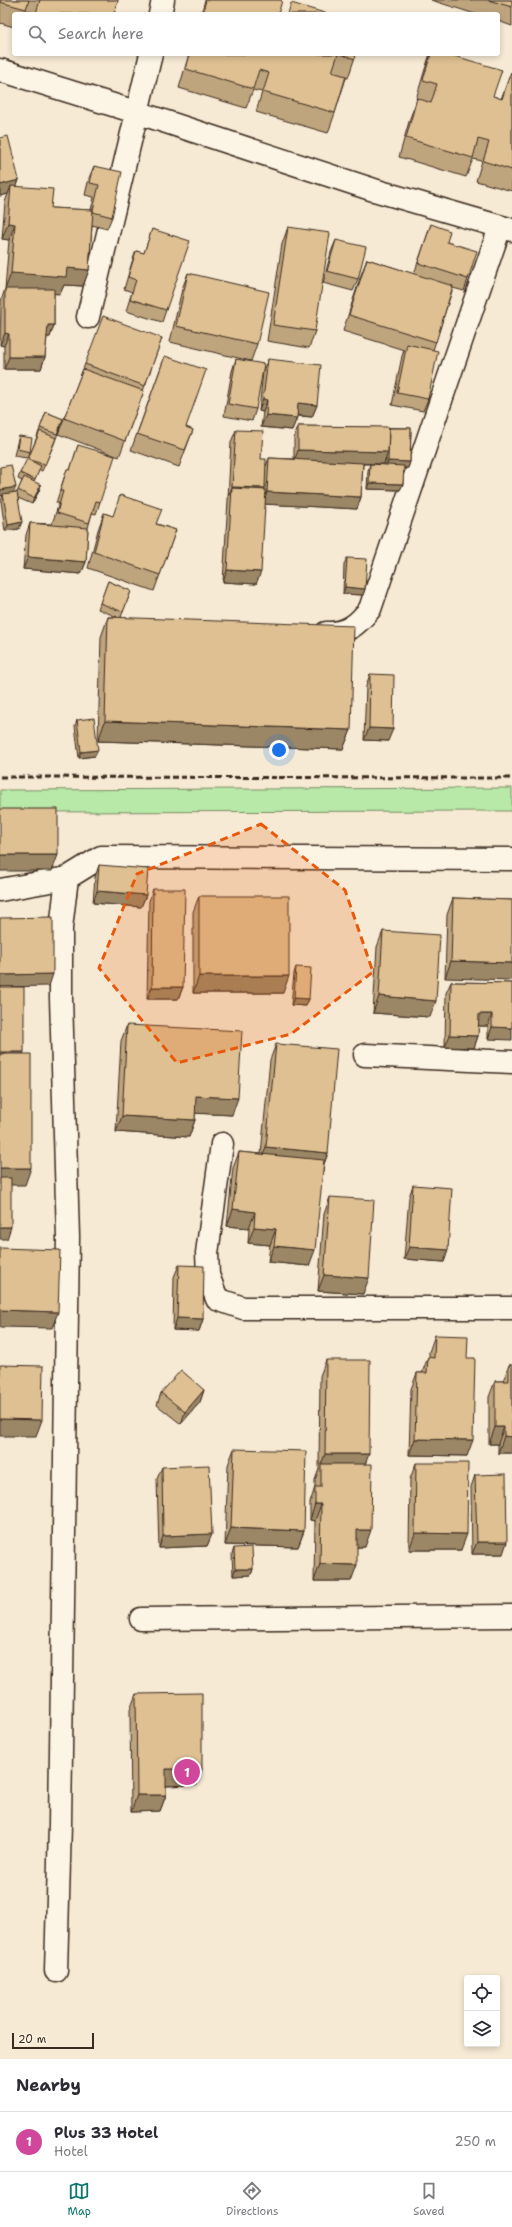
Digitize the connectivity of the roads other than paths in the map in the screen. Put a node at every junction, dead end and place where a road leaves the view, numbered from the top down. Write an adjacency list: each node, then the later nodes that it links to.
1 (163, 0): 2 (street)
2 (160, 12)
3 (152, 56): 5 (street)
4 (0, 70): 5 (street)
5 (139, 113): 6 (street); 7 (street)
6 (506, 229): 8 (street)
7 (88, 317)
8 (303, 632)
9 (512, 859): 10 (street)
10 (67, 878): 11 (street); 18 (street)
11 (0, 890)
12 (365, 1055): 13 (street)
13 (512, 1062)
14 (222, 1144): 15 (street)
15 (512, 1308)
16 (512, 1616): 17 (street)
17 (141, 1619)
18 (56, 1971)

